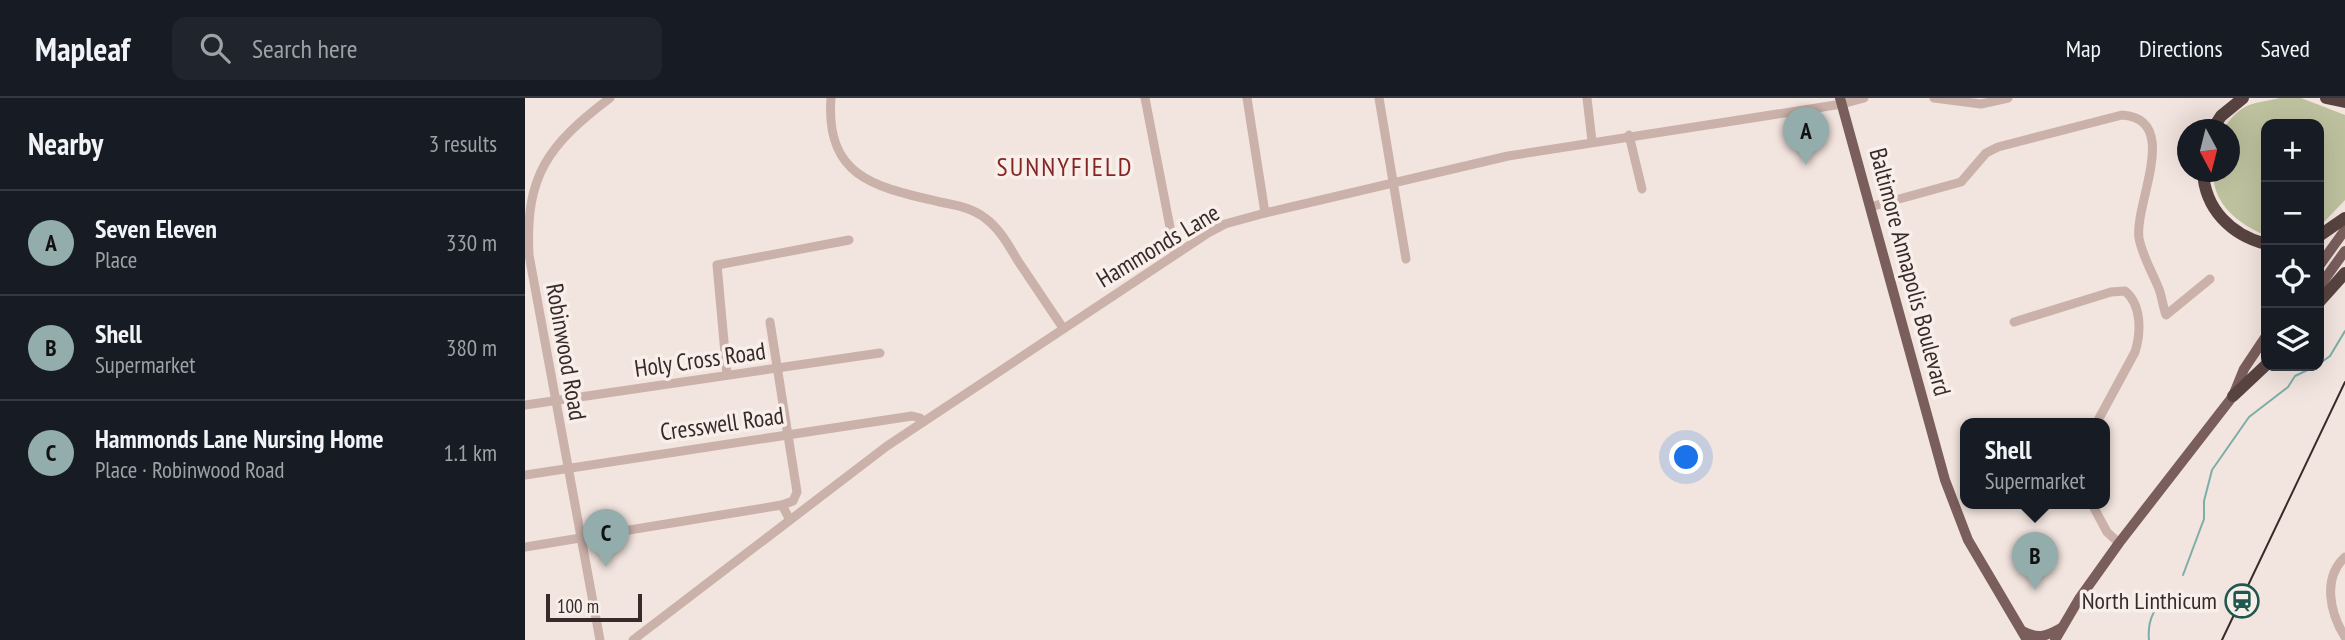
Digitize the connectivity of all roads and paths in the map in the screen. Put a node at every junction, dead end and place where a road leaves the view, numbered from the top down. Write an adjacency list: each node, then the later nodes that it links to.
1 (610, 98): 45 (street, Robinwood Road)
2 (831, 98): 37 (street)
3 (1145, 98): 28 (street)
4 (1247, 98): 21 (street)
5 (1379, 98): 17 (street)
6 (1587, 98): 16 (street)
7 (1864, 98): 12 (street, Hammonds Lane)
8 (1934, 98): 9 (street)
9 (2008, 98)
10 (2243, 98): 14 (highway)
11 (2326, 98): 13 (highway)
12 (1841, 100): 15 (street, Hammonds Lane); 20 (main road, Baltimore Annapolis Boulevard)
13 (2345, 102)
14 (2219, 119)
15 (1629, 135): 16 (street, Hammonds Lane); 19 (street)
16 (1592, 141): 17 (street, Hammonds Lane)
17 (1393, 182): 21 (street, Hammonds Lane); 29 (street)
18 (2204, 182): 26 (highway)
19 (1642, 189)
20 (1870, 207): 32 (street); 60 (main road, Baltimore Annapolis Boulevard)
21 (1265, 212): 28 (street, Hammonds Lane)
22 (2345, 218): 24 (highway)
23 (2345, 230): 30 (main road)
24 (2324, 233)
25 (849, 240): 43 (street)
26 (2261, 242)
27 (2345, 251): 33 (main road)
28 (1175, 253): 37 (street, Hammonds Lane)
29 (1406, 259)
30 (2324, 259)
31 (2345, 273): 34 (highway)
32 (2210, 279)
33 (2324, 280)
34 (2324, 296)
35 (770, 322): 41 (street)
36 (2014, 323): 47 (street)
37 (1063, 328): 48 (street, Hammonds Lane)
38 (2261, 344): 44 (main road)
39 (880, 353): 41 (street, Holy Cross Road)
40 (2261, 364): 44 (main road)
41 (778, 368): 43 (street, Holy Cross Road); 49 (street)
42 (2261, 370): 44 (highway)
43 (727, 375): 45 (street, Holy Cross Road)
44 (2233, 396): 56 (main road)
45 (555, 400): 46 (street, Holy Cross Road); 50 (street, Robinwood Road)
46 (525, 405)
47 (2100, 418)
48 (923, 422): 49 (street, Cresswell Road); 54 (street, Hammonds Lane)
49 (789, 433): 50 (street, Cresswell Road); 52 (street)
50 (566, 467): 51 (street, Cresswell Road); 55 (street, Robinwood Road)
51 (525, 475)
52 (782, 505): 54 (street); 55 (street)
53 (2094, 509): 56 (street)
54 (790, 520): 63 (street, Hammonds Lane)
55 (580, 537): 57 (street); 62 (street, Robinwood Road)
56 (2119, 543): 59 (main road)
57 (525, 547)
58 (2345, 557): 61 (street)
59 (2061, 628): 60 (main road); 64 (main road)
60 (2024, 635)
61 (2345, 637)
62 (600, 640)
63 (633, 640)
64 (2055, 640)

